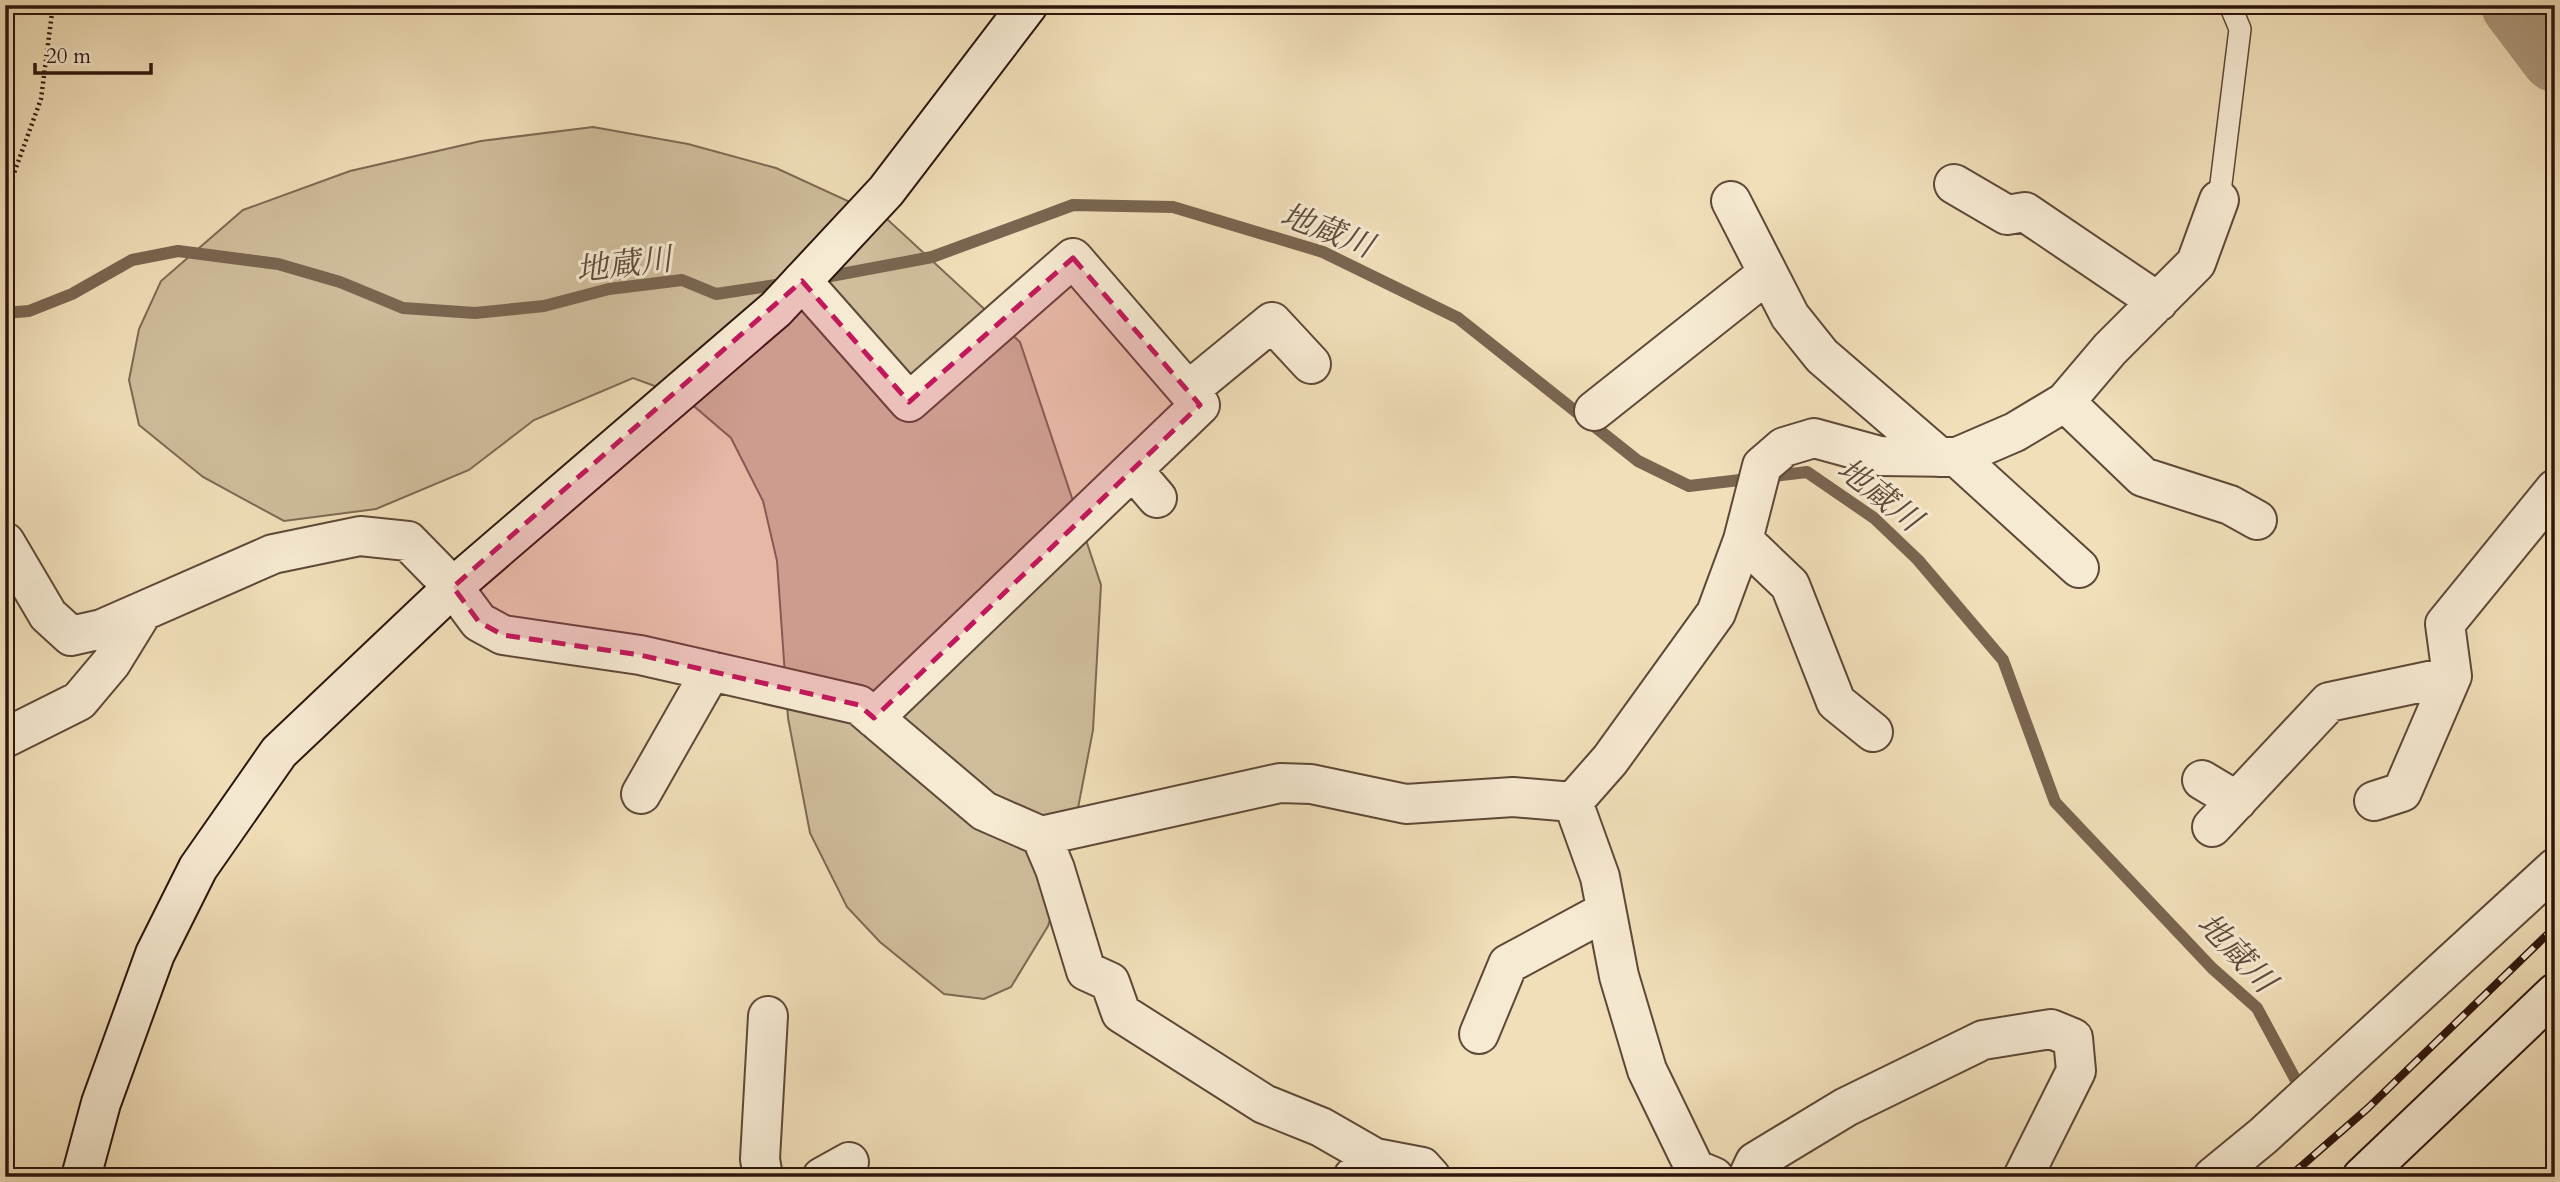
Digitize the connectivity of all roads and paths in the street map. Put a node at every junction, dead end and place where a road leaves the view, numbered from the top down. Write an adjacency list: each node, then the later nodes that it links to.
1 (53, 5): 5 (path)
2 (1028, 5): 9 (street)
3 (2230, 5): 6 (lane)
4 (1954, 184): 10 (street)
5 (5, 198)
6 (2219, 200): 10 (street)
7 (1731, 201): 8 (street)
8 (1768, 273): 14 (street); 15 (street)
9 (802, 281): 12 (street); 21 (street)
10 (2158, 302): 13 (street)
11 (1311, 364): 12 (street)
12 (1188, 391): 25 (street)
13 (2066, 402): 15 (street); 17 (street)
14 (1594, 411)
15 (1948, 457): 18 (street); 20 (street)
16 (2555, 489): 24 (street)
17 (2256, 520)
18 (1743, 540): 26 (street); 31 (street)
19 (5, 542): 22 (street)
20 (2079, 568)
21 (453, 587): 22 (street); 23 (street); 39 (street)
22 (143, 611): 27 (street)
23 (711, 671): 25 (street); 29 (street)
24 (2452, 676): 28 (street); 30 (street)
25 (874, 718): 32 (street)
26 (1873, 732)
27 (5, 738)
28 (2202, 780)
29 (641, 794)
30 (2374, 801)
31 (1573, 802): 32 (street); 34 (street)
32 (1041, 836): 38 (street)
33 (2555, 867): 45 (street)
34 (1606, 911): 37 (street); 42 (street)
35 (2555, 993): 46 (street)
36 (768, 1016): 40 (street)
37 (1479, 1034)
38 (1364, 1167): 41 (street)
39 (81, 1177)
40 (763, 1177)
41 (1431, 1177)
42 (1714, 1177)
43 (1748, 1177): 44 (street)
44 (2023, 1177)
45 (2213, 1177)
46 (2362, 1177)

